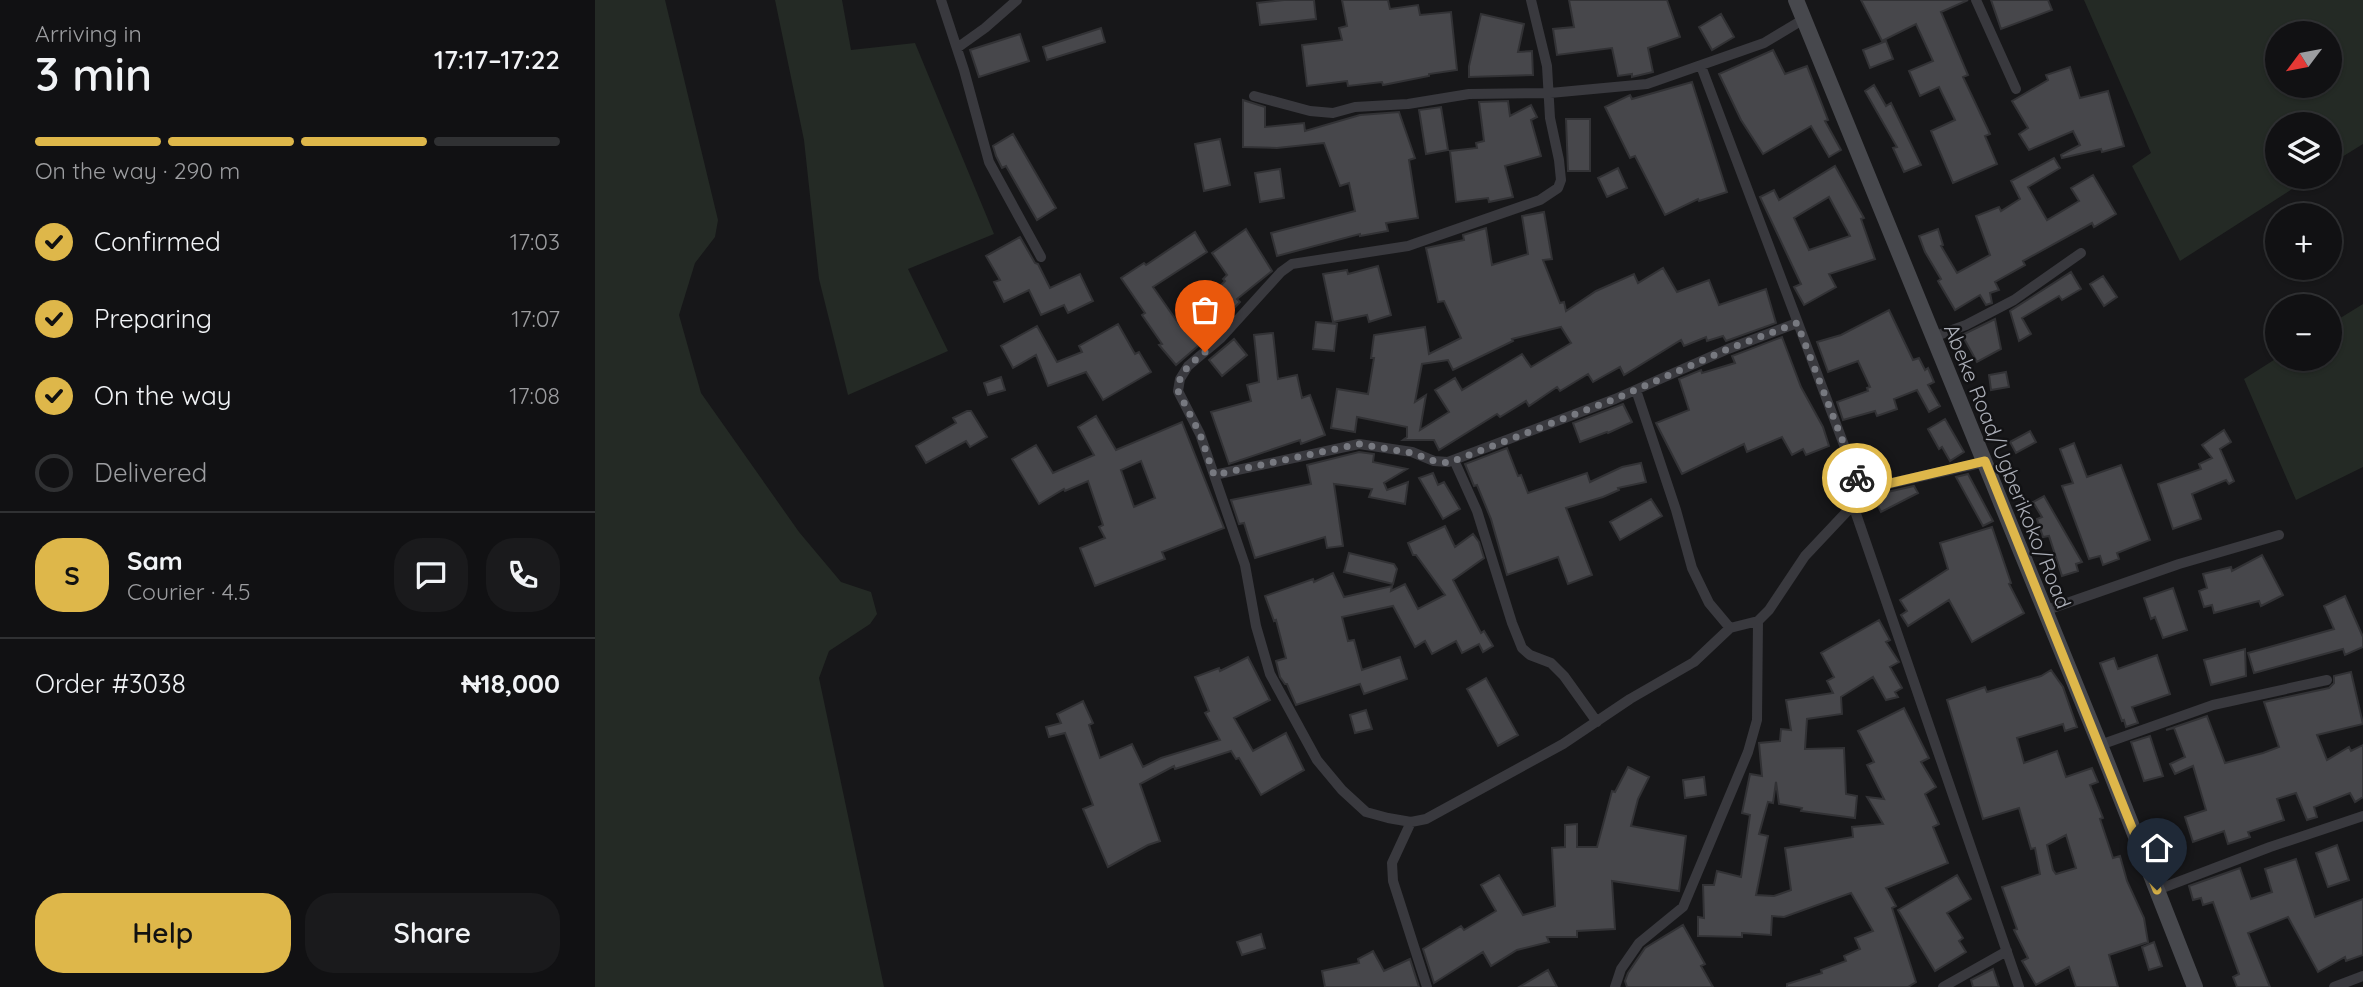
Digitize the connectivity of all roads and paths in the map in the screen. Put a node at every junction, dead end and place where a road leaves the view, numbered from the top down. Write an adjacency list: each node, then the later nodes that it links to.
1 (941, 0): 7 (street)
2 (1017, 0): 7 (street)
3 (1531, 0): 10 (street)
4 (1796, 0): 6 (street, Abeke Road/Ugberikoko/Road)
5 (1976, 0): 9 (street)
6 (1804, 19): 8 (street); 15 (street, Abeke Road/Ugberikoko/Road)
7 (957, 48): 13 (street)
8 (1701, 66): 10 (street); 14 (street)
9 (2017, 89)
10 (1550, 93): 11 (street); 19 (street)
11 (1254, 96)
12 (2081, 253): 15 (street)
13 (1041, 257)
14 (1797, 323): 16 (street); 20 (street)
15 (1933, 337): 18 (street, Abeke Road/Ugberikoko/Road)
16 (1636, 390): 17 (street); 25 (street)
17 (1454, 460): 19 (street); 27 (street)
18 (1985, 461): 20 (street); 23 (street, Abeke Road/Ugberikoko/Road)
19 (1214, 475): 30 (street)
20 (1861, 490): 21 (street)
21 (1853, 505): 24 (street); 32 (street)
22 (2279, 535): 23 (street)
23 (2044, 611): 28 (street, Abeke Road/Ugberikoko/Road)
24 (1758, 621): 25 (street); 35 (street)
25 (1730, 628): 27 (street)
26 (2327, 680): 28 (street)
27 (1597, 722): 30 (street)
28 (2100, 745): 31 (street, Abeke Road/Ugberikoko/Road)
29 (2363, 816): 31 (street)
30 (1411, 822): 34 (street)
31 (2157, 890): 38 (street, Abeke Road/Ugberikoko/Road)
32 (2007, 951): 36 (street); 37 (street)
33 (2363, 976): 39 (street)
34 (1427, 987)
35 (1615, 987)
36 (1943, 987)
37 (2019, 987)
38 (2195, 987)
39 (2333, 987)

